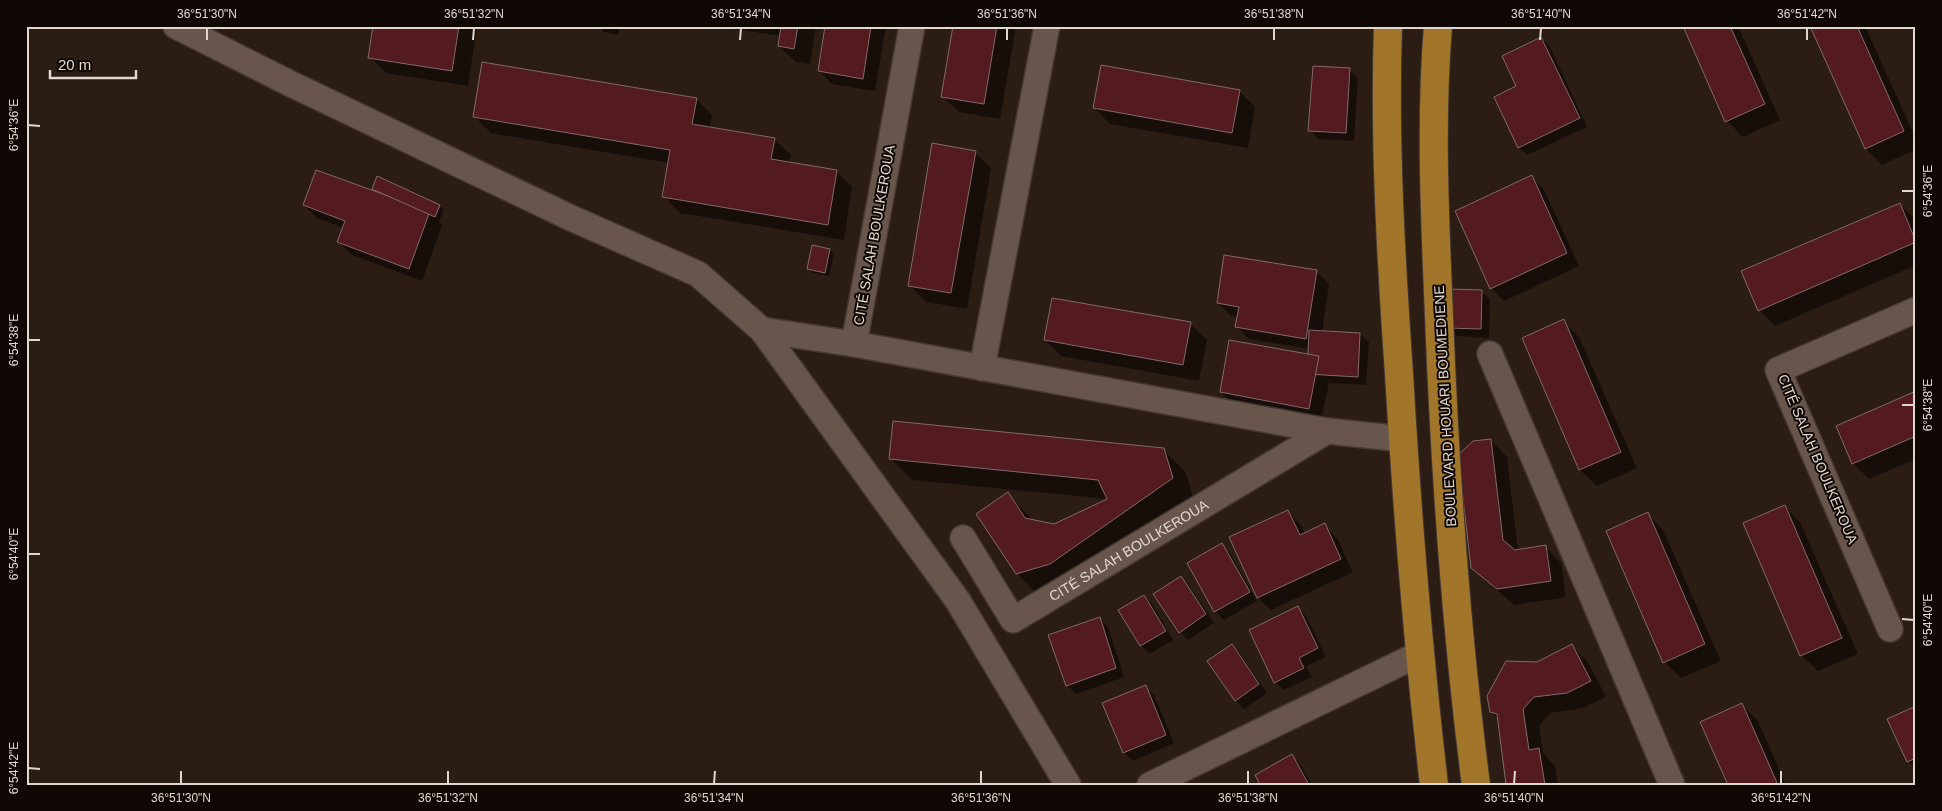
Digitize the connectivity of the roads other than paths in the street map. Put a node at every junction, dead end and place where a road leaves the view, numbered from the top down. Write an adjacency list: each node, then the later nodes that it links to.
1 (176, 26): 7 (street)
2 (912, 26): 8 (street, CITÉ SALAH BOULKEROUA)
3 (1047, 26): 10 (street)
4 (1388, 26): 12 (highway)
5 (1438, 26): 19 (highway, BOULEVARD HOUARI BOUMEDIENE)
6 (1916, 310): 14 (street, CITÉ SALAH BOULKEROUA)
7 (762, 330): 8 (street); 16 (street)
8 (854, 344): 10 (street, CITÉ SALAH BOULKEROUA)
9 (1490, 354): 20 (street)
10 (982, 368): 11 (street, CITÉ SALAH BOULKEROUA)
11 (1327, 430): 12 (street, CITÉ SALAH BOULKEROUA); 13 (street, CITÉ SALAH BOULKEROUA)
12 (1403, 439): 15 (highway)
13 (963, 538)
14 (1890, 629)
15 (1421, 653): 17 (street); 18 (highway)
16 (1068, 785)
17 (1150, 785)
18 (1434, 785)
19 (1476, 785)
20 (1672, 785)

